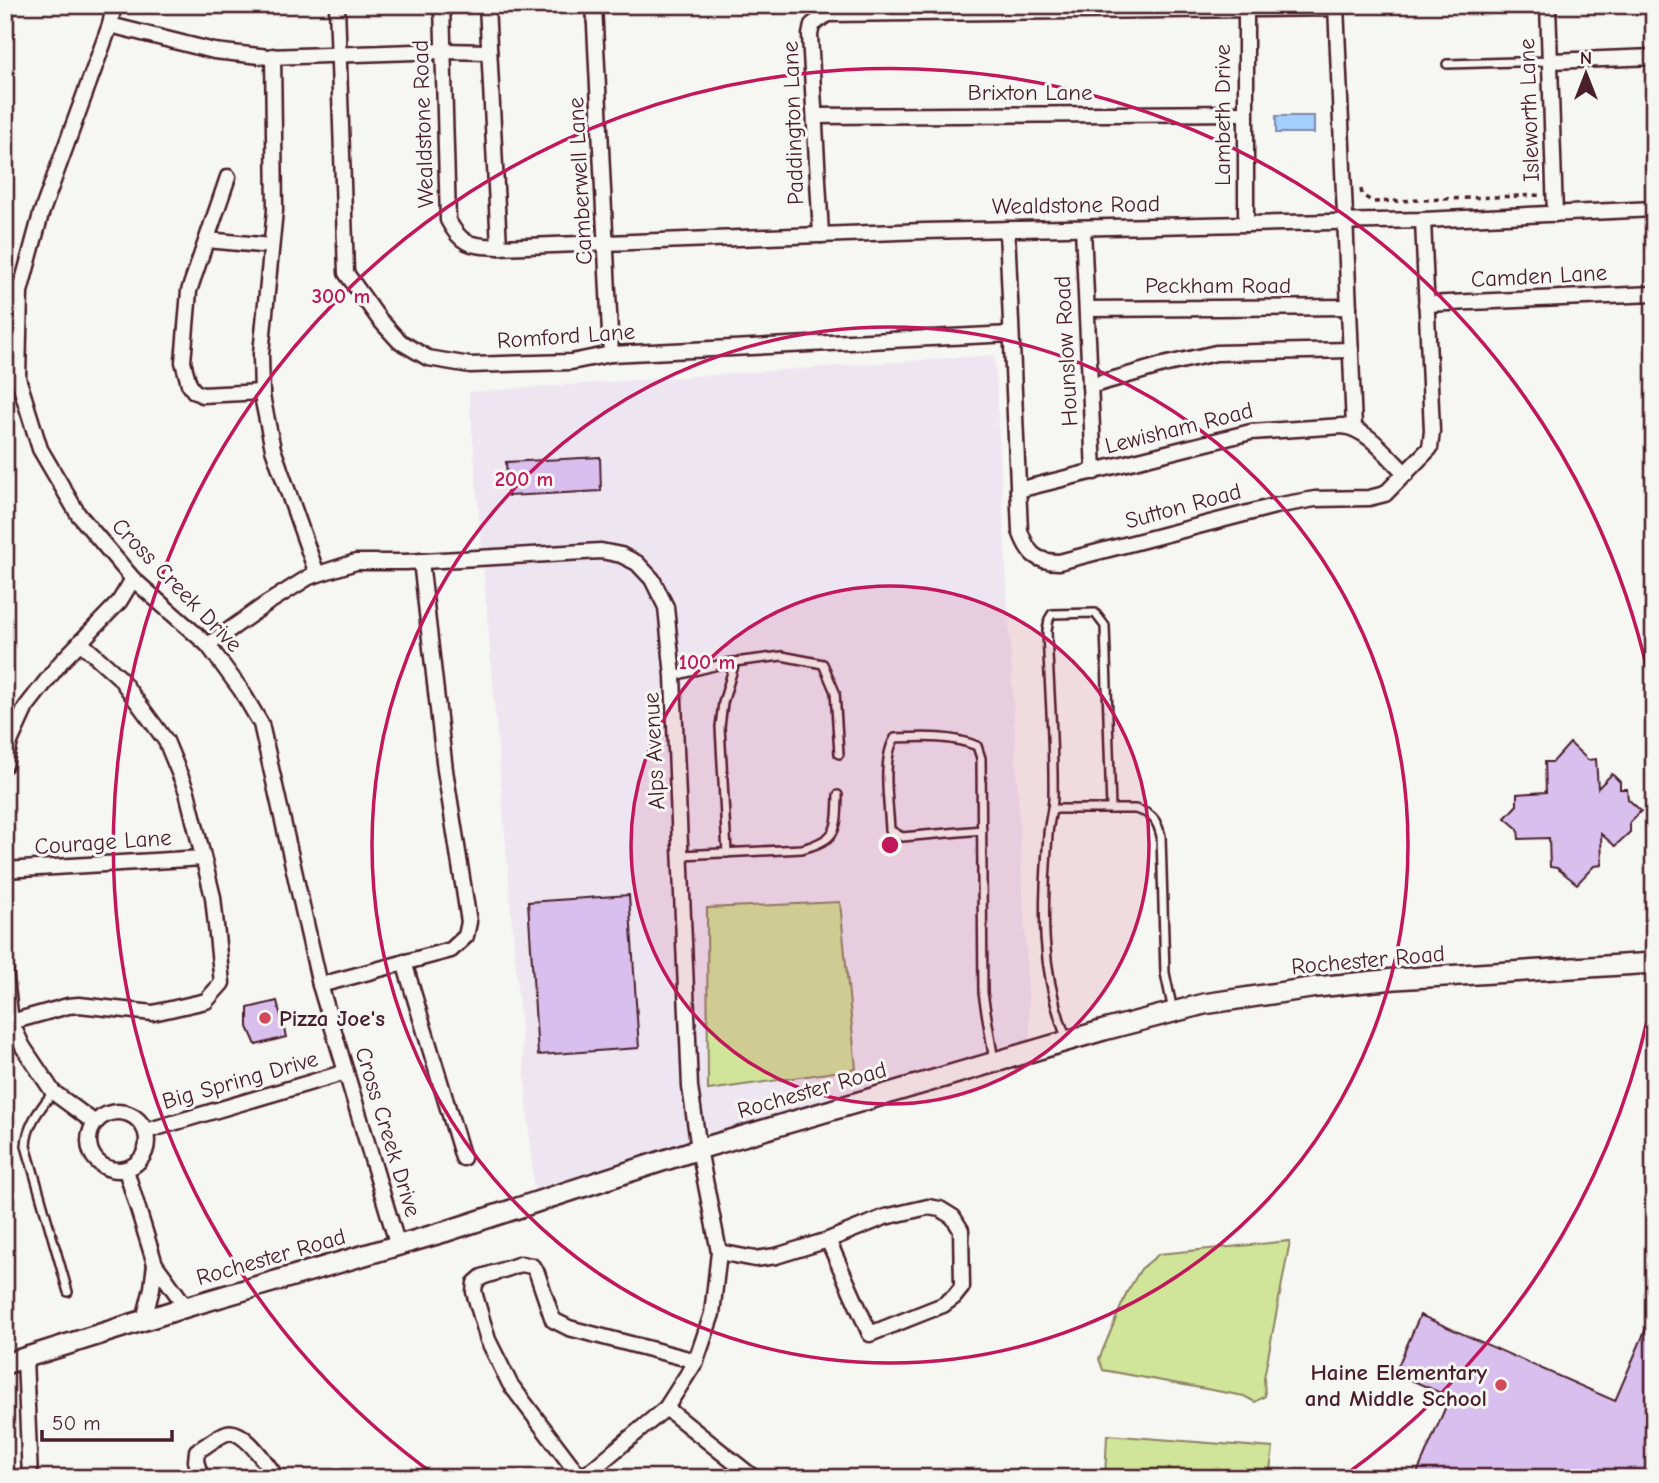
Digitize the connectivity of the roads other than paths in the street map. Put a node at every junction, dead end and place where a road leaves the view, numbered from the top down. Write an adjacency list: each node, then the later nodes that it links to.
1 (114, 5): 9 (street, Cross Creek Drive)
2 (337, 5): 12 (street, Romford Lane)
3 (442, 5): 10 (street, Wealdstone Road)
4 (487, 5): 11 (street)
5 (594, 5): 29 (street, Camberwell Lane)
6 (1548, 5): 15 (street, Isleworth Lane)
7 (1336, 6): 8 (street, Paddington Lane); 23 (street)
8 (1245, 7): 17 (street, Lambeth Drive); 18 (street, Paddington Lane)
9 (110, 25): 13 (street); 47 (street, Cross Creek Drive)
10 (444, 51): 11 (street); 12 (street); 31 (street, Wealdstone Road)
11 (489, 52): 31 (street)
12 (338, 54): 13 (street); 38 (street, Romford Lane)
13 (274, 57): 30 (street)
14 (1654, 57): 15 (street)
15 (1551, 61): 16 (lane); 21 (street, Isleworth Lane)
16 (1447, 64)
17 (1245, 113): 18 (street, Brixton Lane); 24 (street, Lambeth Drive)
18 (815, 116): 27 (street, Paddington Lane)
19 (228, 177): 28 (street)
20 (1654, 209): 21 (street, Wealdstone Road)
21 (1555, 214): 22 (street, Wealdstone Road)
22 (1423, 220): 23 (street, Wealdstone Road); 33 (street, Sutton Road)
23 (1346, 222): 24 (street, Wealdstone Road); 34 (street)
24 (1246, 224): 25 (street, Wealdstone Road)
25 (1083, 228): 26 (street, Wealdstone Road); 35 (street, Hounslow Road)
26 (1007, 229): 27 (street, Wealdstone Road); 36 (street, Sutton Road)
27 (821, 235): 29 (street, Wealdstone Road)
28 (207, 240): 30 (street); 40 (street)
29 (606, 243): 31 (street, Wealdstone Road); 38 (street, Camberwell Lane)
30 (271, 246): 40 (street)
31 (499, 247)
32 (1654, 294): 33 (street, Camden Lane)
33 (1426, 304): 43 (street, Sutton Road)
34 (1349, 307): 35 (street, Peckham Road); 37 (street)
35 (1087, 309): 39 (street, Hounslow Road)
36 (1012, 334): 38 (street, Romford Lane); 44 (street, Sutton Road)
37 (1351, 350): 39 (street); 41 (street)
38 (611, 354)
39 (1090, 386): 42 (street, Hounslow Road)
40 (262, 392): 46 (street)
41 (1354, 428): 42 (street, Lewisham Road); 43 (street)
42 (1094, 472): 44 (street, Lewisham Road)
43 (1406, 474): 44 (street, Sutton Road)
44 (1018, 490)
45 (421, 561): 46 (street, Alps Avenue); 51 (street, Alps Avenue); 62 (street)
46 (317, 575): 49 (street, Alps Avenue)
47 (133, 579): 48 (street); 49 (street, Cross Creek Drive)
48 (80, 642): 53 (street); 60 (street)
49 (208, 645): 65 (street, Cross Creek Drive)
50 (735, 662): 51 (lane); 52 (lane); 58 (lane)
51 (673, 676): 59 (street, Alps Avenue)
52 (839, 754)
53 (5, 765)
54 (838, 795): 58 (lane)
55 (1052, 809): 56 (lane); 56 (lane); 68 (lane)
56 (1111, 809): 66 (lane)
57 (982, 830): 57 (lane); 69 (lane)
58 (727, 853): 59 (lane)
59 (681, 855): 74 (street, Alps Avenue)
60 (203, 858): 61 (street, Courage Lane); 67 (street)
61 (5, 870)
62 (404, 962): 65 (street); 75 (street)
63 (1654, 963): 66 (street, Rochester Road)
64 (5, 969): 67 (street)
65 (320, 985): 70 (street, Cross Creek Drive)
66 (1174, 1012): 68 (street, Rochester Road)
67 (11, 1022): 71 (street)
68 (1068, 1040): 69 (street, Rochester Road)
69 (994, 1062): 74 (street, Rochester Road)
70 (346, 1072): 73 (street, Big Spring Drive); 78 (street, Cross Creek Drive)
71 (53, 1092): 72 (street); 81 (lane)
72 (95, 1123): 73 (street); 76 (street)
73 (146, 1131): 76 (street)
74 (699, 1149): 78 (street, Rochester Road); 79 (street, Alps Avenue)
75 (463, 1158)
76 (126, 1170): 80 (street)
77 (828, 1240): 77 (street); 79 (street)
78 (398, 1245): 82 (street, Rochester Road)
79 (719, 1252): 85 (street, Alps Avenue)
80 (155, 1264): 82 (street); 83 (street)
81 (68, 1292)
82 (186, 1307): 83 (street, Rochester Road)
83 (144, 1320): 84 (street, Rochester Road)
84 (25, 1358): 86 (street, Rochester Road); 88 (street)
85 (696, 1361): 87 (street, Alps Avenue); 91 (street)
86 (5, 1364)
87 (666, 1408): 91 (street, Alps Avenue); 92 (street)
88 (30, 1478)
89 (201, 1478): 90 (street)
90 (276, 1478)
91 (582, 1478)
92 (754, 1478)

